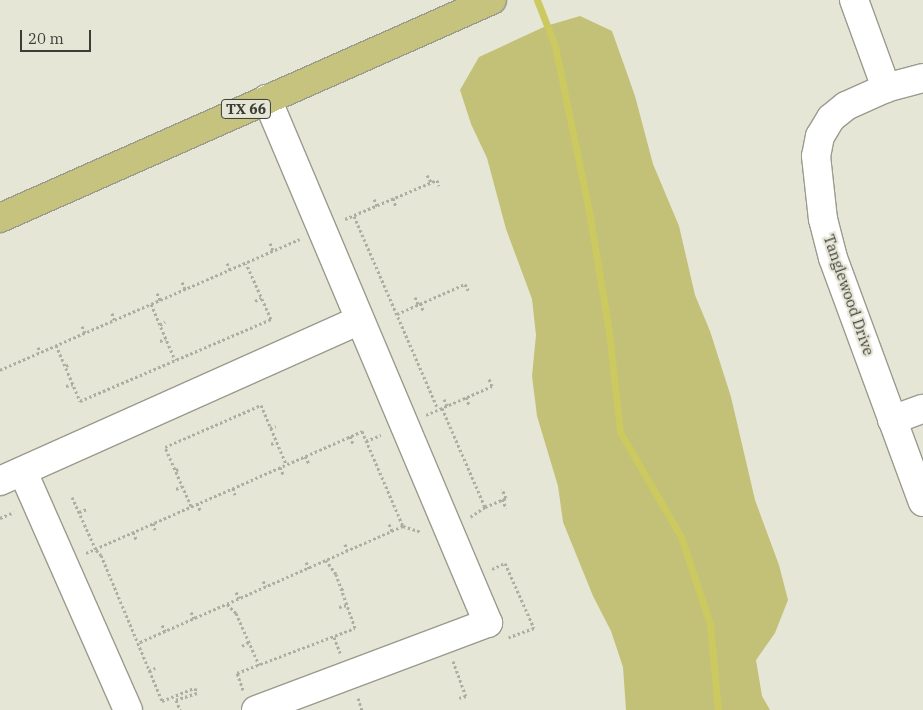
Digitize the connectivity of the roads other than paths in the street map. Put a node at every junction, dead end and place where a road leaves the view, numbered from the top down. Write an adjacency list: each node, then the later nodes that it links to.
1 (492, 0): 5 (main road, TX 66)
2 (854, 0): 4 (street)
3 (923, 78): 4 (street, Tanglewood Drive)
4 (886, 88): 9 (street, Tanglewood Drive)
5 (268, 99): 6 (main road, TX 66); 7 (street)
6 (0, 218)
7 (360, 320): 10 (street); 12 (street)
8 (923, 409): 9 (street)
9 (892, 420): 11 (street, Tanglewood Drive)
10 (11, 477): 13 (street)
11 (923, 502)
12 (250, 701)
13 (128, 710)

